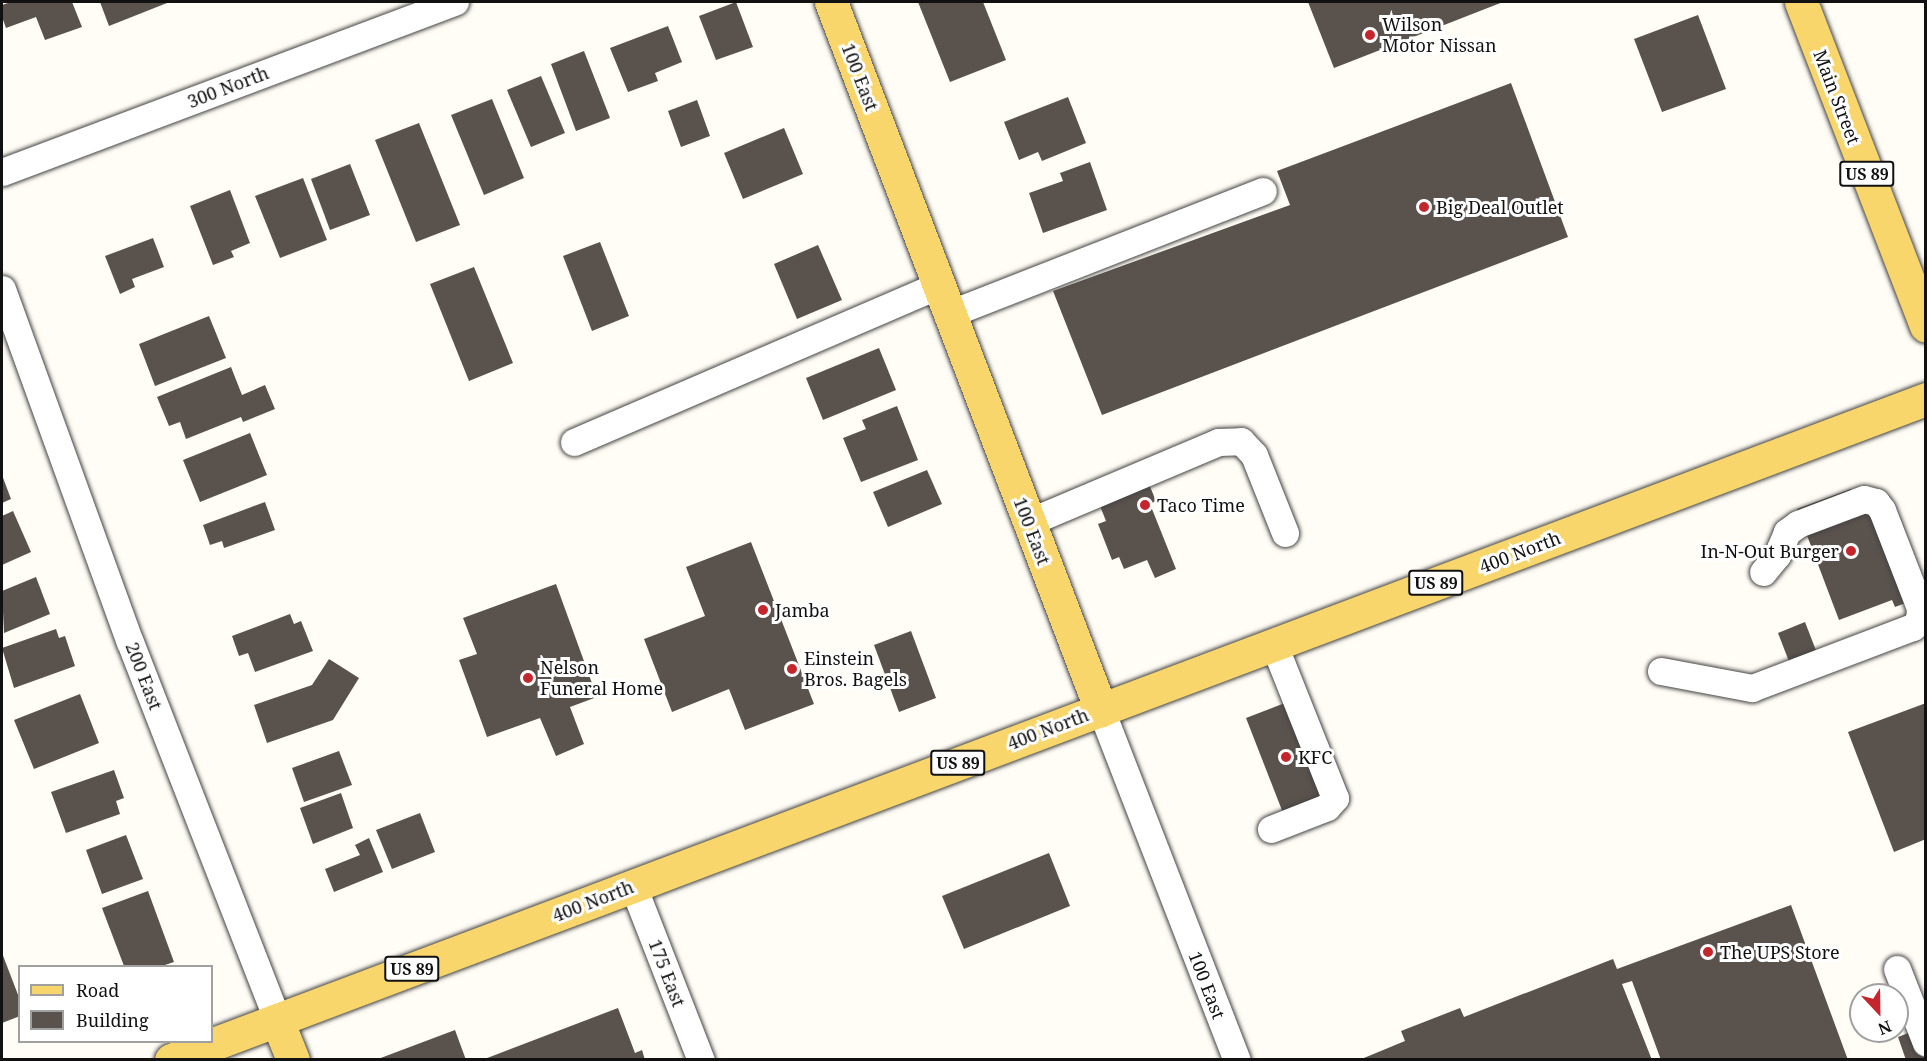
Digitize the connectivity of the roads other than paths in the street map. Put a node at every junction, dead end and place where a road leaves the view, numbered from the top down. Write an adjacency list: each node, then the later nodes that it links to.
1 (455, 2): 4 (street, 300 North)
2 (831, 2): 7 (main road, 100 East)
3 (1801, 2): 8 (main road, Main Street / US 89)
4 (2, 172)
5 (1263, 190): 7 (street)
6 (2, 289): 20 (street, 200 East)
7 (944, 299): 10 (street); 11 (main road, 100 East)
8 (1926, 326)
9 (1926, 399): 14 (main road, 400 North / US 89)
10 (574, 441)
11 (1029, 522): 12 (street); 16 (main road, 100 East)
12 (1285, 533)
13 (1763, 572): 15 (street)
14 (1274, 645): 16 (main road, 400 North / US 89); 17 (street)
15 (1660, 671)
16 (1101, 710): 18 (main road, 400 North / US 89); 25 (street, 100 East)
17 (1271, 829)
18 (633, 886): 20 (main road, 400 North / US 89); 24 (street, 175 East)
19 (1897, 969): 21 (street)
20 (277, 1020): 22 (main road, 400 North / US 89); 23 (main road, 200 East)
21 (1926, 1043)
22 (171, 1059)
23 (293, 1059)
24 (701, 1059)
25 (1237, 1059)

